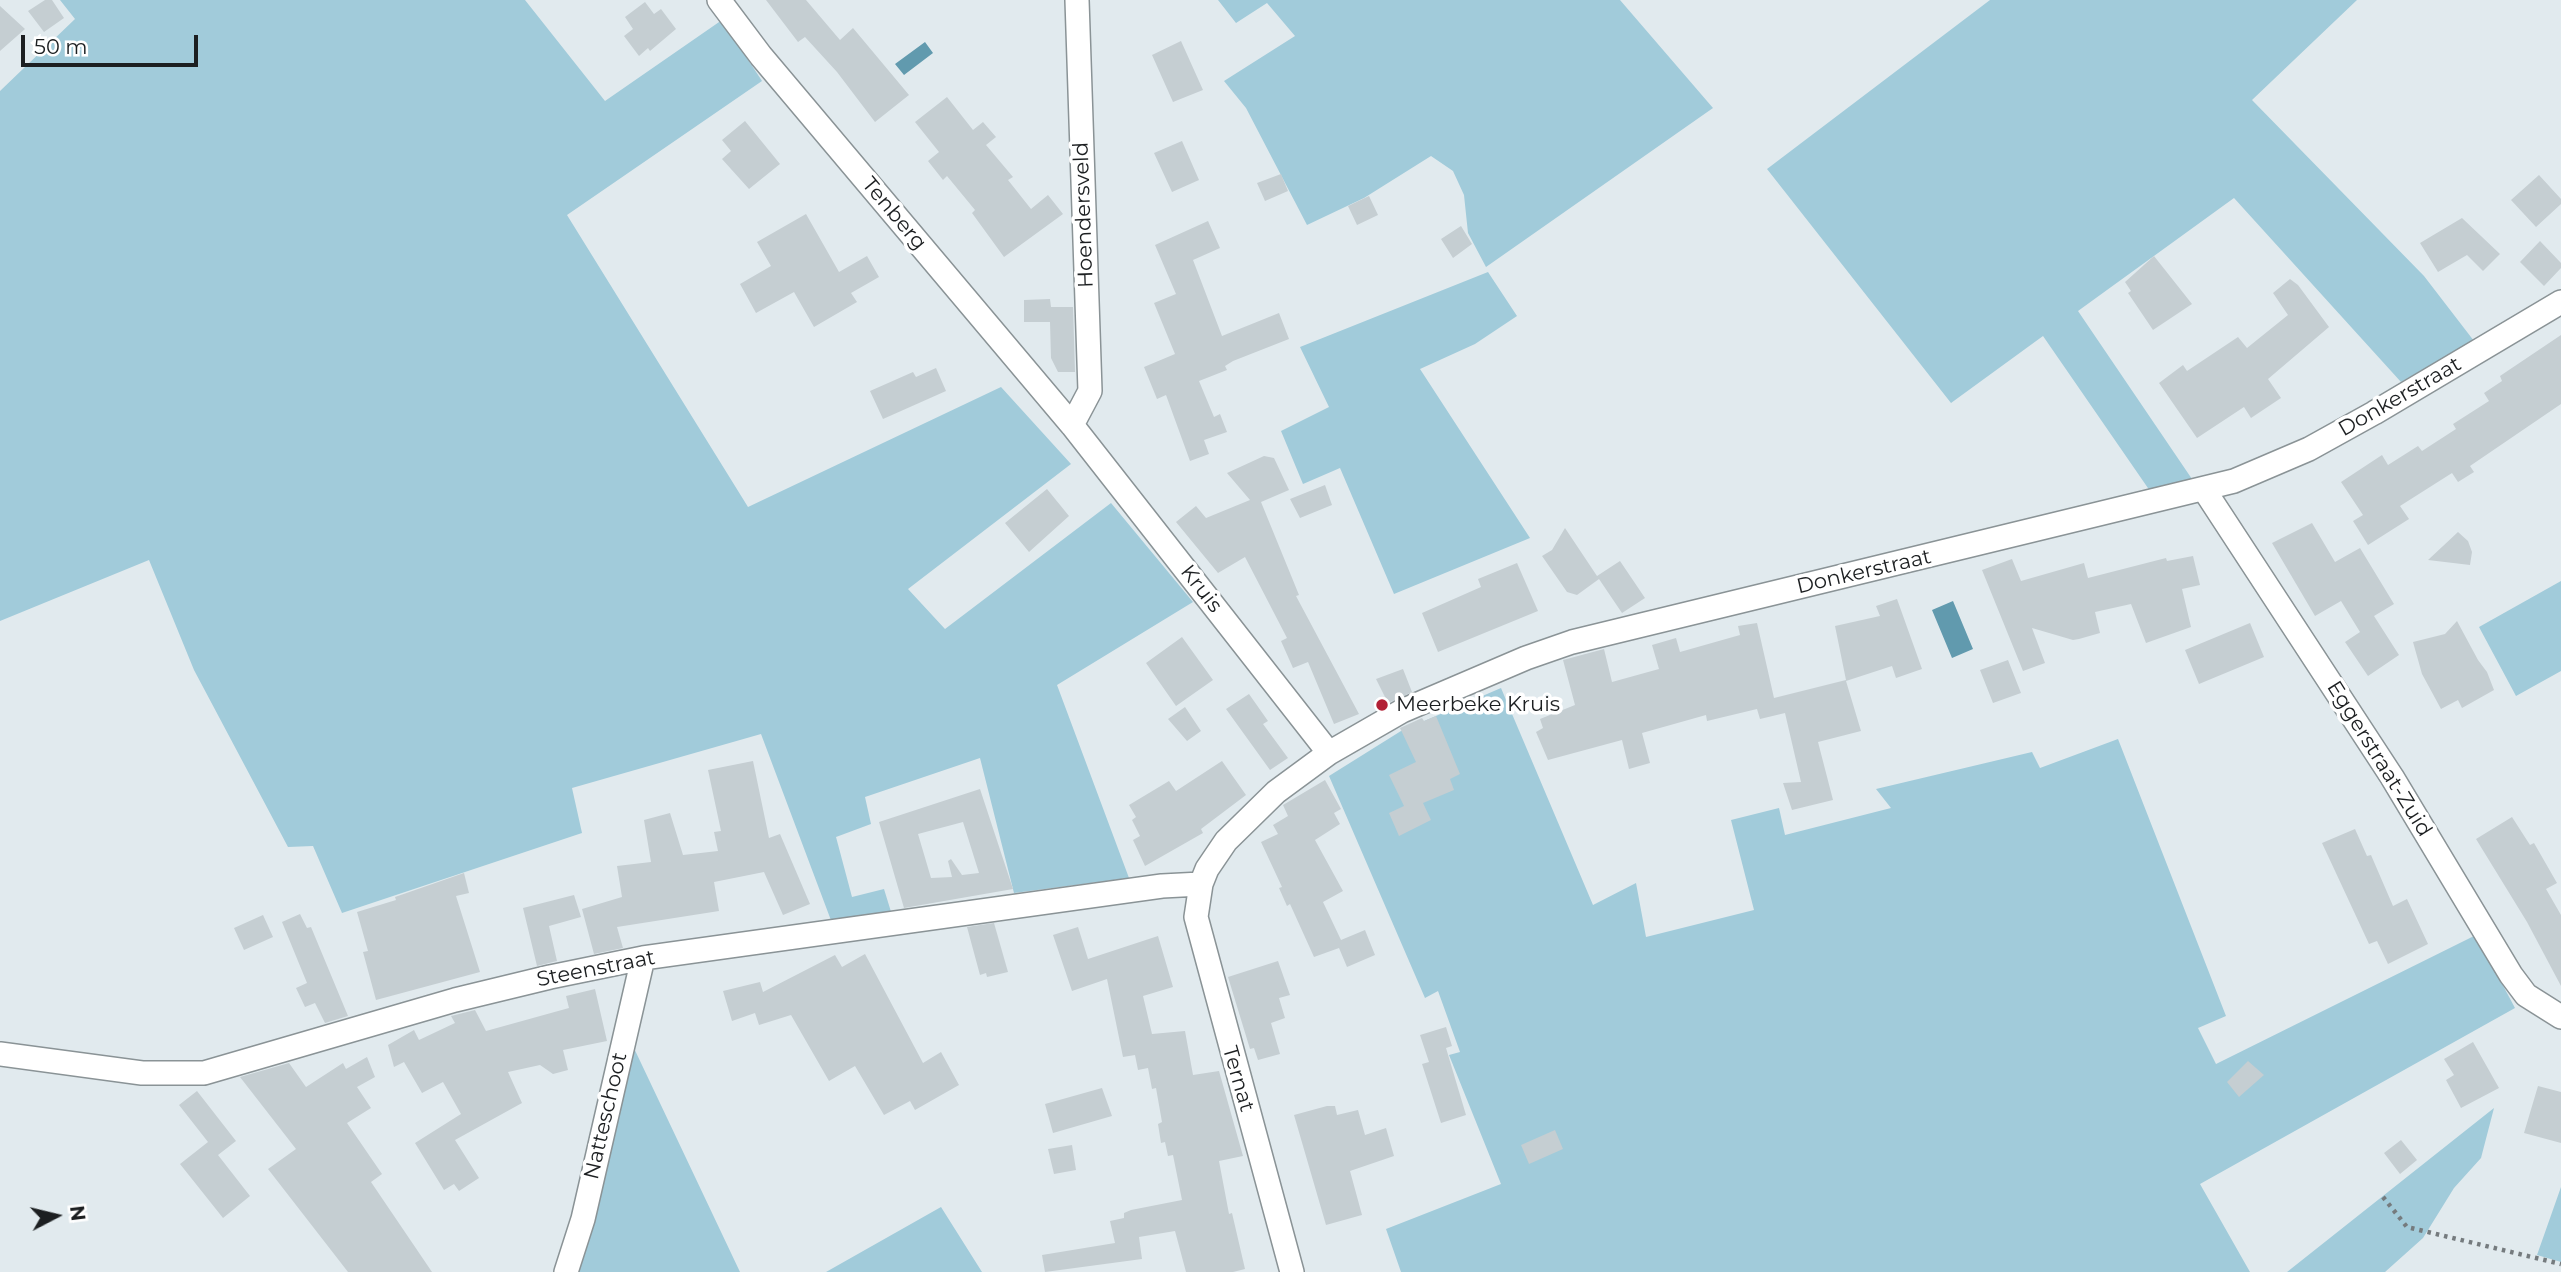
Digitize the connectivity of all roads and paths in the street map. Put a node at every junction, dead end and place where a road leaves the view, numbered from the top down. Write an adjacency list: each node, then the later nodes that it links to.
1 (719, 0): 4 (street, Tenberg)
2 (1077, 0): 4 (street, Hoendersveld)
3 (2561, 302): 5 (street, Donkerstraat)
4 (1072, 425): 6 (street, Kruis)
5 (2205, 491): 6 (street, Donkerstraat); 9 (street, Eggerstraat-Zuid)
6 (1329, 753): 7 (street, Donkerstraat)
7 (1200, 884): 8 (street, Steenstraat); 14 (street, Ternat)
8 (643, 958): 10 (street, Steenstraat); 13 (street, Natteschoot)
9 (2561, 1017)
10 (0, 1054)
11 (2383, 1197): 12 (path)
12 (2561, 1264)
13 (566, 1272)
14 (1292, 1272)

